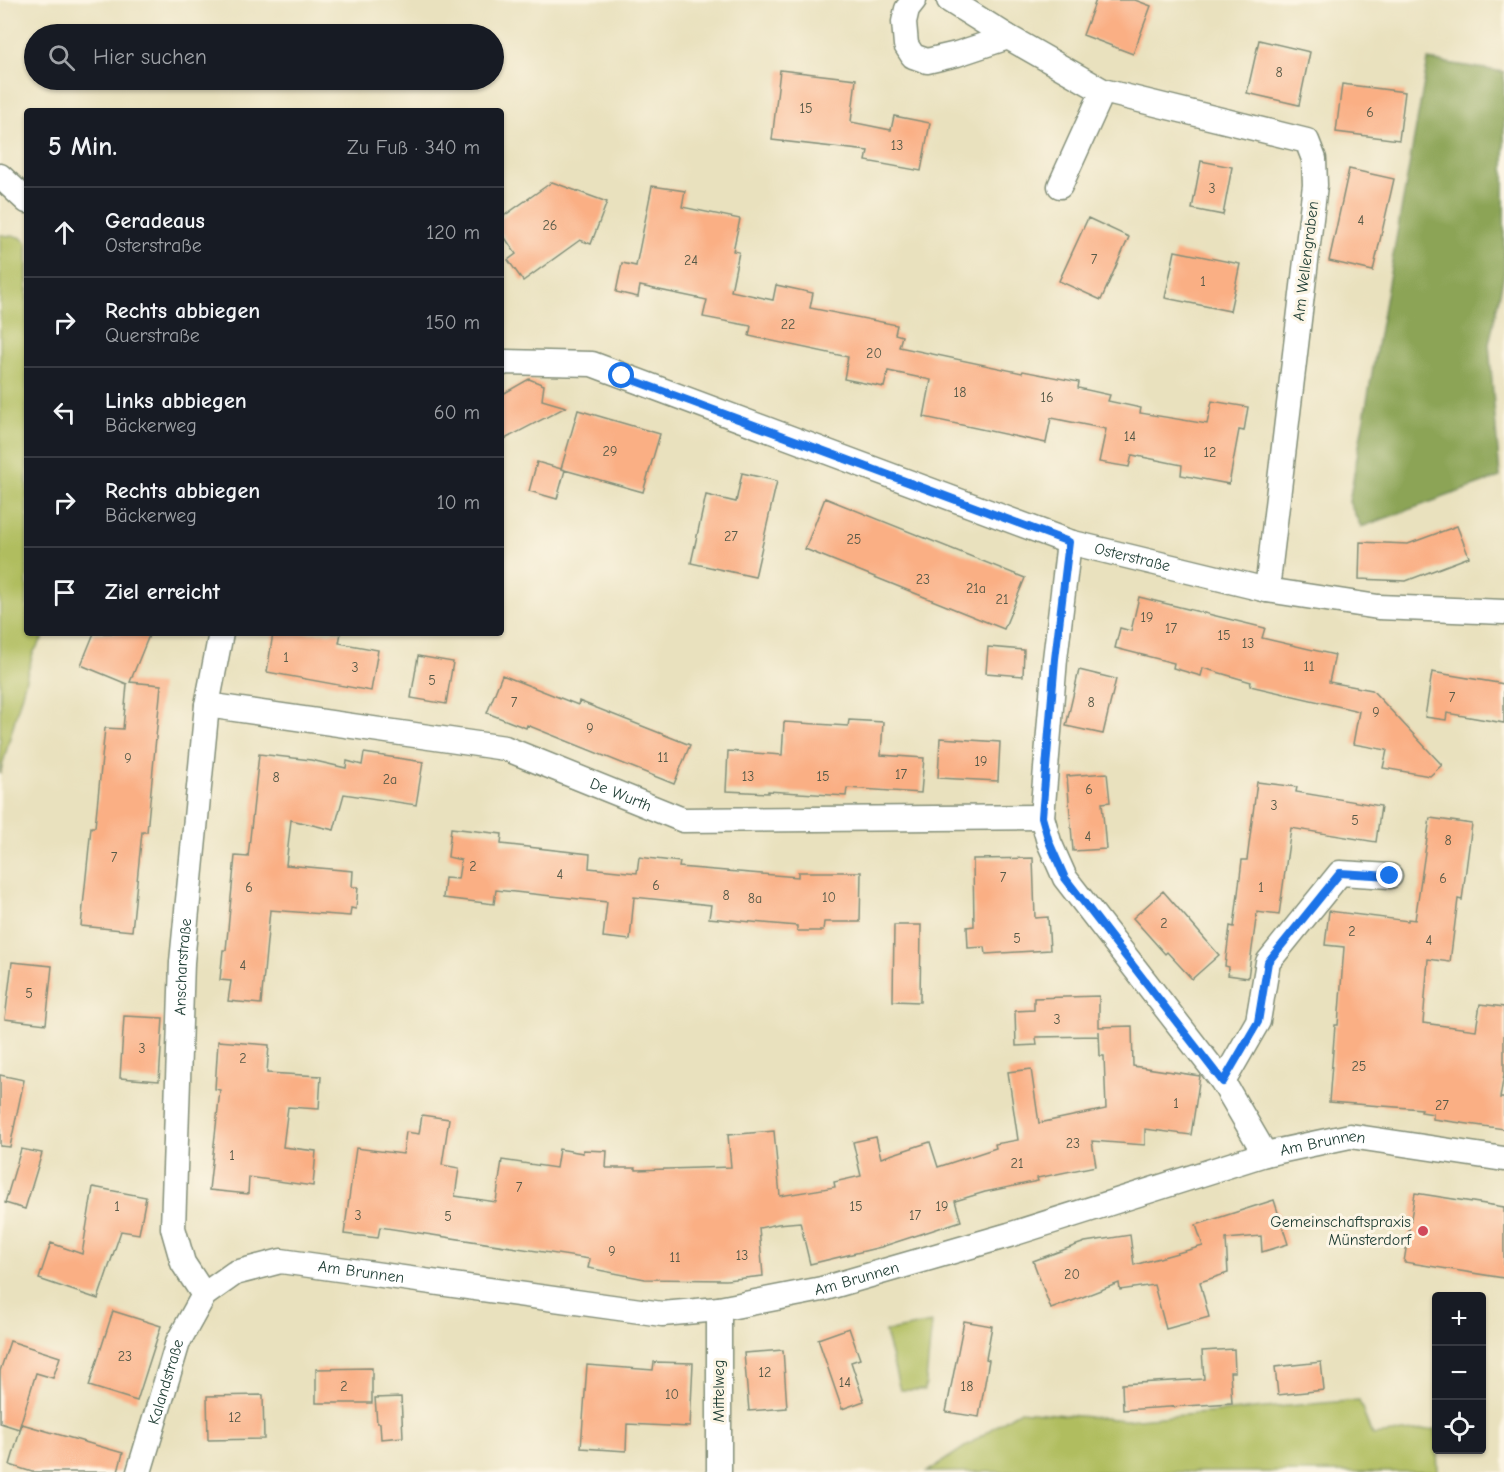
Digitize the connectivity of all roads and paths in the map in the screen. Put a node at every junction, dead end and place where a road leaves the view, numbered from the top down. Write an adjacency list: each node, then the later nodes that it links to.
1 (914, 0): 3 (street)
2 (949, 0): 3 (street, Am Wellengraben)
3 (1008, 37): 4 (street, Am Wellengraben)
4 (1103, 91): 6 (street); 10 (street, Am Wellengraben)
5 (0, 176): 7 (street)
6 (1060, 186)
7 (24, 198)
8 (504, 362): 9 (street, Osterstraße)
9 (1069, 542): 10 (street, Osterstraße); 14 (street)
10 (1267, 590): 11 (street, Osterstraße)
11 (1504, 612)
12 (220, 636): 13 (street, Anscharstraße)
13 (207, 705): 14 (street, De Wurth); 19 (street, Anscharstraße)
14 (1042, 817): 16 (street)
15 (1390, 876): 16 (street)
16 (1223, 1082): 17 (street)
17 (1265, 1154): 18 (street, Am Brunnen); 20 (street, Am Brunnen)
18 (1504, 1159)
19 (204, 1295): 20 (street, Am Brunnen); 21 (street, Kalandstraße)
20 (719, 1309): 22 (street, Mittelweg)
21 (139, 1472)
22 (719, 1472)

